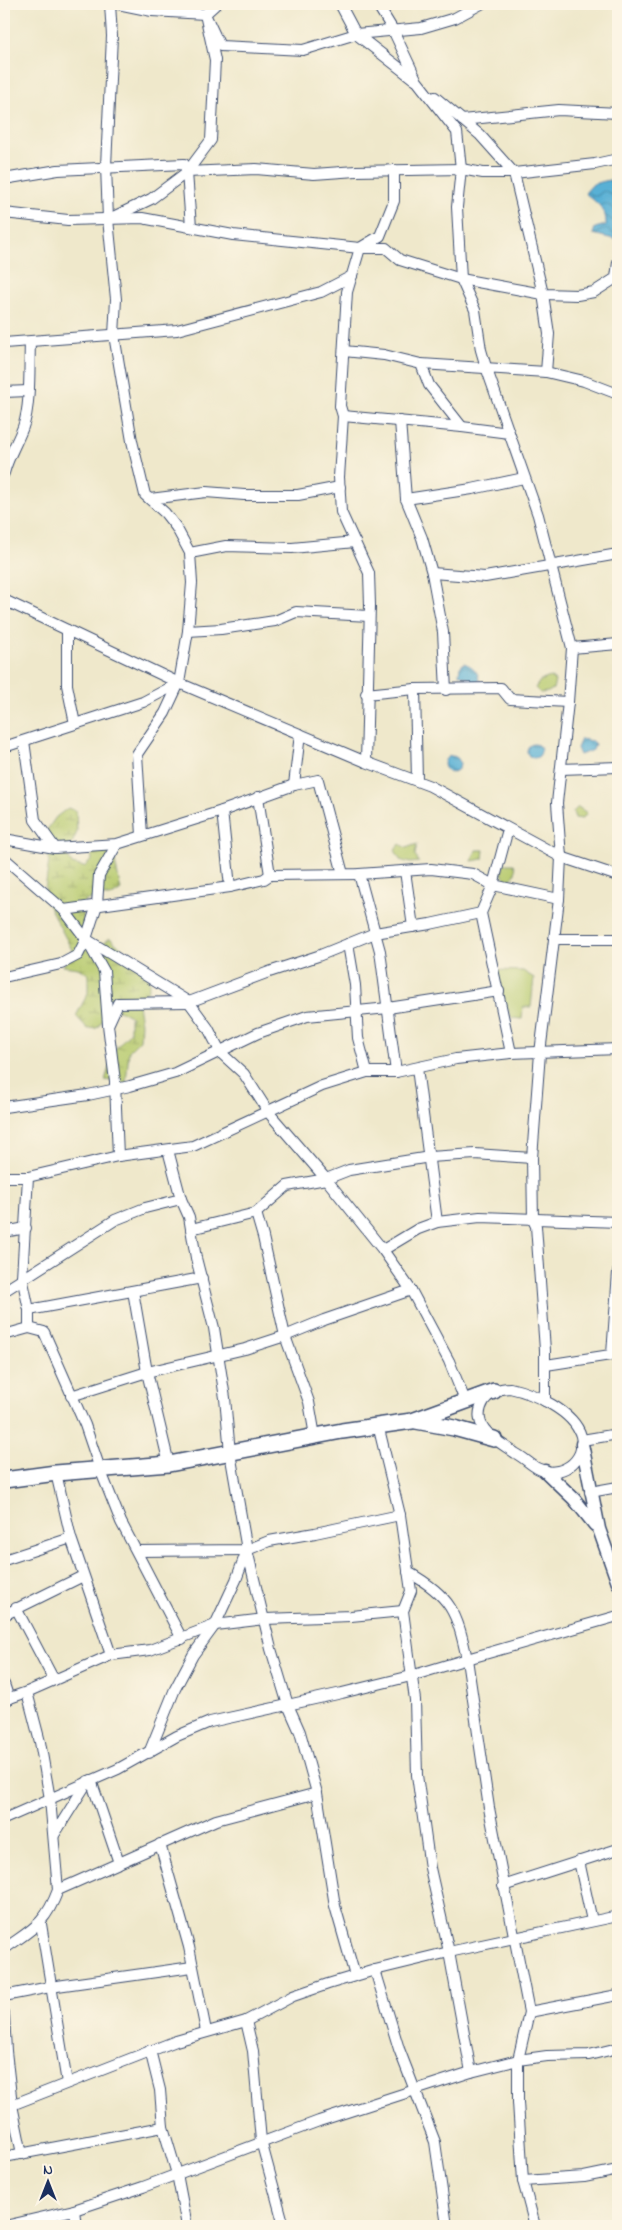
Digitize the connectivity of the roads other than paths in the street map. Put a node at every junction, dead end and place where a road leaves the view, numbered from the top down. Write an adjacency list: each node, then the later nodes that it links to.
1 (110, 4): 14 (street)
2 (118, 4): 7 (street)
3 (216, 4): 7 (street)
4 (340, 4): 9 (street)
5 (376, 4): 8 (street)
6 (478, 4): 8 (street)
7 (205, 14): 9 (street); 17 (street)
8 (393, 30): 9 (street); 10 (street)
9 (356, 34): 10 (street)
10 (417, 81): 12 (street); 15 (street)
11 (618, 112): 12 (street)
12 (462, 120): 18 (street)
13 (617, 160): 18 (street)
14 (106, 166): 17 (street); 19 (street); 21 (street)
15 (461, 168): 16 (street); 18 (street); 26 (street)
16 (394, 170): 17 (street); 23 (street)
17 (186, 172): 21 (street); 22 (street)
18 (514, 173): 28 (street)
19 (4, 178)
20 (4, 213): 21 (street)
21 (108, 219): 22 (street); 29 (street)
22 (191, 227): 23 (street)
23 (360, 248): 25 (street); 26 (street)
24 (618, 262): 27 (street)
25 (352, 276): 29 (street); 32 (street)
26 (461, 279): 28 (street); 34 (street)
27 (617, 280): 28 (street)
28 (543, 294): 35 (street)
29 (114, 335): 30 (street); 46 (street)
30 (30, 342): 31 (street); 36 (street)
31 (4, 343)
32 (344, 351): 33 (street); 39 (street)
33 (421, 364): 34 (street); 41 (street)
34 (486, 367): 35 (street); 42 (street)
35 (546, 372): 38 (street)
36 (28, 391): 37 (street); 43 (street)
37 (4, 392)
38 (618, 394)
39 (343, 416): 40 (street); 45 (street)
40 (400, 421): 41 (street); 47 (street)
41 (462, 427): 42 (street)
42 (509, 433): 44 (street)
43 (4, 473)
44 (524, 478): 47 (street); 51 (street)
45 (340, 487): 46 (street); 48 (street)
46 (150, 498): 49 (street)
47 (406, 498): 52 (street)
48 (355, 542): 49 (street); 54 (street)
49 (190, 553): 56 (street)
50 (618, 554): 51 (street)
51 (552, 564): 52 (street); 58 (street)
52 (432, 573): 61 (street)
53 (4, 600): 55 (street)
54 (369, 616): 56 (street); 62 (street)
55 (67, 630): 59 (street); 64 (street)
56 (188, 631): 59 (street)
57 (618, 644): 58 (street)
58 (572, 648): 63 (street)
59 (179, 683): 64 (street); 65 (street); 76 (street)
60 (415, 689): 61 (street); 62 (street); 71 (street)
61 (446, 690): 63 (street)
62 (366, 694): 68 (street)
63 (568, 702): 70 (street)
64 (75, 724): 66 (street)
65 (300, 734): 68 (street); 72 (street)
66 (24, 741): 67 (street); 79 (street)
67 (4, 747)
68 (366, 762): 71 (street)
69 (618, 767): 70 (street)
70 (561, 769): 80 (street)
71 (417, 780): 75 (street)
72 (294, 785): 73 (street); 83 (street)
73 (258, 797): 74 (street); 85 (street)
74 (222, 811): 76 (street); 88 (street)
75 (508, 829): 80 (street); 87 (street)
76 (142, 835): 78 (street)
77 (4, 839): 79 (street)
78 (117, 844): 79 (street); 90 (street)
79 (55, 848)
80 (561, 857): 86 (street); 89 (street)
81 (4, 858): 91 (street)
82 (404, 871): 84 (street); 87 (street); 93 (street)
83 (343, 874): 84 (street); 85 (street)
84 (359, 874): 94 (street)
85 (270, 875): 88 (street)
86 (618, 876)
87 (493, 885): 89 (street); 92 (street)
88 (230, 887): 90 (street)
89 (559, 899): 96 (street)
90 (96, 906): 91 (street); 95 (street)
91 (64, 910): 95 (street)
92 (481, 913): 93 (street); 100 (street)
93 (412, 927): 94 (street)
94 (376, 933): 98 (street); 102 (street)
95 (86, 939): 99 (street); 101 (street); 111 (street)
96 (555, 939): 97 (street); 107 (street)
97 (618, 939)
98 (348, 944): 101 (street); 103 (street)
99 (4, 977)
100 (499, 991): 102 (street); 106 (street)
101 (189, 1002): 105 (street); 111 (street)
102 (388, 1008): 103 (street); 110 (street)
103 (355, 1010): 105 (street); 109 (street)
104 (618, 1049): 107 (street)
105 (221, 1053): 111 (street); 113 (street)
106 (511, 1053): 107 (street); 108 (street)
107 (540, 1053): 117 (street)
108 (417, 1068): 110 (street); 116 (street)
109 (367, 1072): 110 (street); 113 (street)
110 (396, 1072)
111 (116, 1089): 112 (street); 115 (street)
112 (4, 1107)
113 (269, 1113): 114 (street); 120 (street)
114 (168, 1150): 115 (street); 121 (street)
115 (118, 1156): 119 (street)
116 (430, 1157): 117 (street); 120 (street); 124 (street)
117 (532, 1158): 123 (street)
118 (4, 1176): 119 (street)
119 (28, 1177): 126 (street)
120 (326, 1179): 122 (street); 129 (street)
121 (181, 1199): 127 (street); 131 (street)
122 (256, 1213): 127 (street); 139 (street)
123 (533, 1220): 124 (street); 125 (street); 142 (street)
124 (438, 1222): 129 (street)
125 (618, 1222)
126 (26, 1228): 128 (street); 131 (street)
127 (192, 1229): 132 (street)
128 (4, 1232)
129 (383, 1250): 133 (street)
130 (618, 1272): 140 (street)
131 (22, 1277): 134 (street); 136 (street)
132 (202, 1278): 135 (street); 141 (street)
133 (411, 1290): 139 (street); 147 (street)
134 (4, 1291)
135 (133, 1292): 136 (street); 143 (street)
136 (29, 1310): 137 (street)
137 (29, 1328): 138 (street); 145 (street)
138 (4, 1335)
139 (285, 1336): 141 (street); 151 (street)
140 (615, 1354): 142 (street)
141 (218, 1355): 143 (street); 154 (street)
142 (546, 1366): 146 (street)
143 (147, 1372): 145 (street); 155 (street)
144 (494, 1391): 146 (street); 147 (highway); 152 (street)
145 (71, 1396): 156 (street)
146 (545, 1401): 153 (street)
147 (466, 1403): 148 (highway)
148 (412, 1421): 149 (highway); 152 (highway)
149 (378, 1425): 151 (highway); 162 (street)
150 (618, 1434): 153 (street)
151 (315, 1436): 154 (highway)
152 (494, 1439): 157 (street)
153 (582, 1442): 157 (street); 161 (main road)
154 (230, 1453): 155 (highway); 165 (street)
155 (169, 1464): 156 (highway)
156 (100, 1470): 158 (highway); 166 (street)
157 (545, 1472): 163 (main road)
158 (56, 1473): 159 (highway); 164 (street)
159 (4, 1480)
160 (618, 1487): 161 (street)
161 (590, 1492): 163 (main road)
162 (400, 1515): 165 (street); 169 (street)
163 (598, 1529): 168 (main road)
164 (71, 1538): 167 (street); 170 (street)
165 (247, 1550): 166 (street); 176 (street); 177 (street)
166 (137, 1551): 178 (street)
167 (4, 1560)
168 (615, 1569): 171 (main road)
169 (408, 1572): 173 (street); 180 (street)
170 (83, 1576): 172 (street); 179 (street)
171 (618, 1583)
172 (16, 1608): 174 (street); 182 (street)
173 (403, 1611): 176 (street); 181 (street)
174 (4, 1615)
175 (618, 1616): 180 (street)
176 (265, 1619): 177 (street); 186 (street)
177 (215, 1625): 178 (street); 187 (street)
178 (182, 1639): 179 (street)
179 (111, 1655): 182 (street)
180 (467, 1659): 181 (street); 197 (street)
181 (411, 1676): 186 (street); 204 (street)
182 (54, 1680): 184 (street)
183 (4, 1684): 185 (street)
184 (27, 1692): 185 (street); 190 (street)
185 (6, 1699)
186 (288, 1705): 187 (street); 189 (street)
187 (149, 1753): 188 (street)
188 (89, 1781): 190 (street); 192 (street); 196 (street)
189 (317, 1793): 193 (street); 207 (street)
190 (50, 1799): 191 (street); 192 (street)
191 (4, 1819)
192 (54, 1835): 198 (street)
193 (160, 1844): 196 (street); 205 (street)
194 (618, 1849): 195 (street)
195 (579, 1861): 197 (street); 200 (street)
196 (119, 1862): 198 (street)
197 (503, 1886): 202 (street)
198 (58, 1890): 201 (street)
199 (618, 1916): 200 (street)
200 (592, 1921): 202 (street)
201 (40, 1924): 203 (street); 208 (street)
202 (514, 1937): 204 (street); 211 (street)
203 (4, 1949)
204 (449, 1952): 206 (street); 218 (street)
205 (192, 1967): 208 (street); 214 (street)
206 (375, 1970): 207 (street); 220 (street)
207 (355, 1976): 213 (street)
208 (50, 1987): 209 (street); 219 (street)
209 (4, 1996)
210 (618, 1996): 211 (street)
211 (528, 2012): 217 (street)
212 (4, 2014): 221 (street)
213 (246, 2021): 214 (street); 223 (street)
214 (206, 2031): 216 (street)
215 (618, 2048): 217 (street)
216 (150, 2050): 219 (street); 222 (street)
217 (518, 2060): 218 (street); 228 (street)
218 (471, 2072): 220 (street)
219 (68, 2083): 221 (street)
220 (414, 2090): 223 (street); 234 (street)
221 (8, 2106): 224 (street)
222 (163, 2127): 224 (street); 227 (street)
223 (261, 2141): 227 (street); 233 (street)
224 (22, 2154): 225 (street)
225 (4, 2157)
226 (618, 2170): 228 (street)
227 (177, 2174): 229 (street); 232 (street)
228 (523, 2181): 235 (street)
229 (74, 2210): 230 (street); 231 (street)
230 (6, 2226)
231 (76, 2226)
232 (188, 2226)
233 (284, 2226)
234 (447, 2226)
235 (534, 2226)

